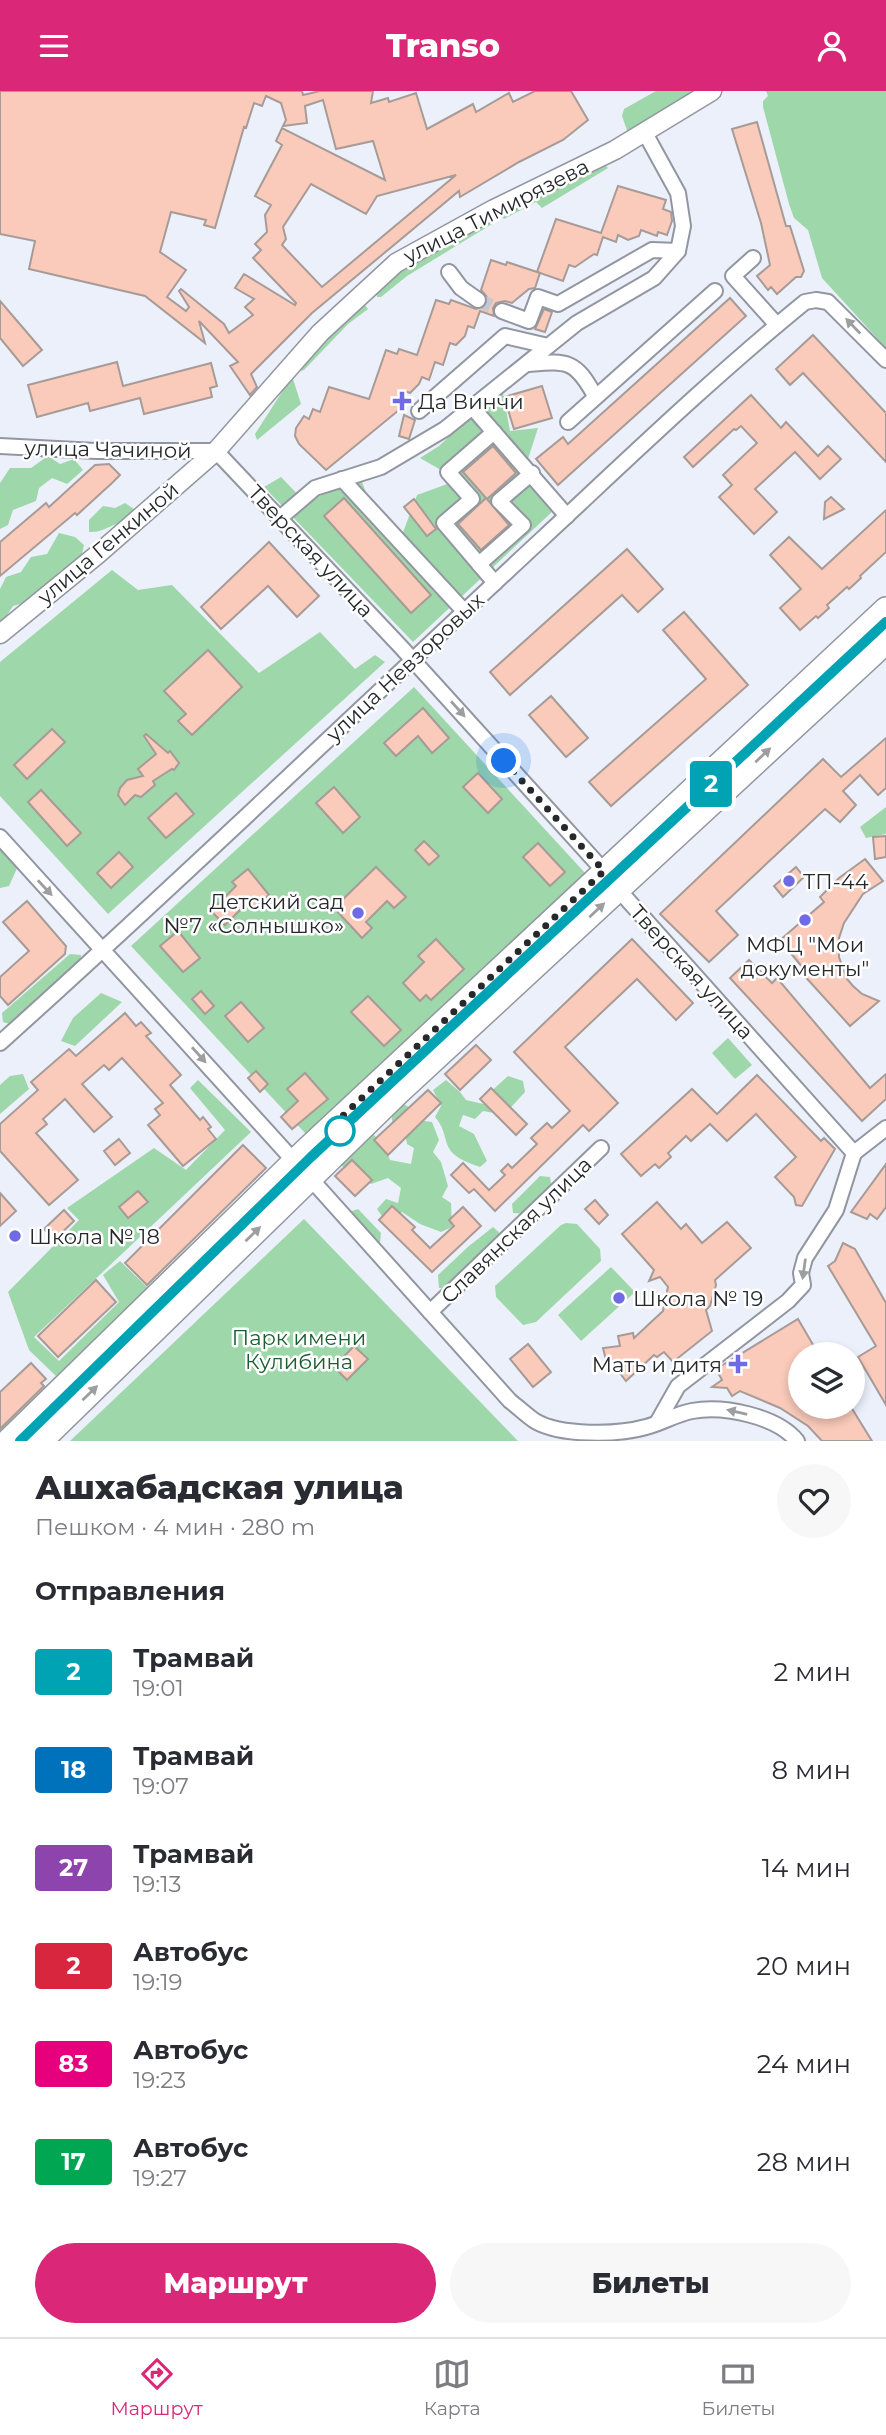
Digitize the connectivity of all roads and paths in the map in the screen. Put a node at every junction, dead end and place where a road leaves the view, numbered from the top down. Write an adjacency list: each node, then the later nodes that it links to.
1 (712, 91): 2 (street, улица Тимирязева)
2 (645, 133): 3 (street); 19 (street, улица Тимирязева)
3 (678, 251): 8 (street); 10 (street)
4 (753, 258): 9 (street)
5 (449, 272): 7 (street)
6 (715, 291): 13 (street)
7 (478, 300)
8 (502, 311)
9 (777, 325): 11 (street, улица Невзоровых, one-way to 9); 22 (street, улица Невзоровых)
10 (548, 346): 12 (street); 15 (street)
11 (886, 360)
12 (525, 364): 13 (street); 14 (street)
13 (595, 396): 16 (street)
14 (472, 407): 17 (street); 21 (street)
15 (419, 411)
16 (568, 422)
17 (494, 432): 20 (street); 24 (street)
18 (0, 446): 19 (street, улица Чачиной)
19 (216, 451): 23 (street, Тверская улица); 28 (street, улица Генкиной)
20 (531, 473): 22 (street); 24 (street)
21 (342, 479): 23 (street); 27 (street)
22 (567, 516): 25 (street, улица Невзоровых)
23 (281, 518): 30 (street, Тверская улица)
24 (479, 565): 25 (street)
25 (495, 583): 27 (street, улица Невзоровых)
26 (886, 609): 32 (main road)
27 (464, 611): 30 (street, улица Невзоровых)
28 (0, 633)
29 (886, 642): 33 (main road, one-way to 29)
30 (412, 659): 32 (street, Тверская улица, one-way to 32); 34 (street, улица Невзоровых)
31 (0, 837): 34 (street, one-way to 34)
32 (604, 871): 33 (street, Тверская улица); 39 (main road)
33 (618, 890): 38 (street, Тверская улица); 40 (main road, one-way to 33)
34 (104, 950): 35 (street, улица Невзоровых); 39 (street, one-way to 39)
35 (0, 1043)
36 (886, 1128): 38 (street)
37 (601, 1148): 41 (street, Славянская улица)
38 (854, 1153): 42 (street, one-way to 42)
39 (294, 1161): 44 (main road)
40 (310, 1178): 41 (street); 45 (main road, one-way to 40)
41 (430, 1312): 43 (street)
42 (657, 1423): 43 (street); 46 (street, one-way to 42)
43 (603, 1437)
44 (8, 1441)
45 (41, 1441)
46 (797, 1441)

